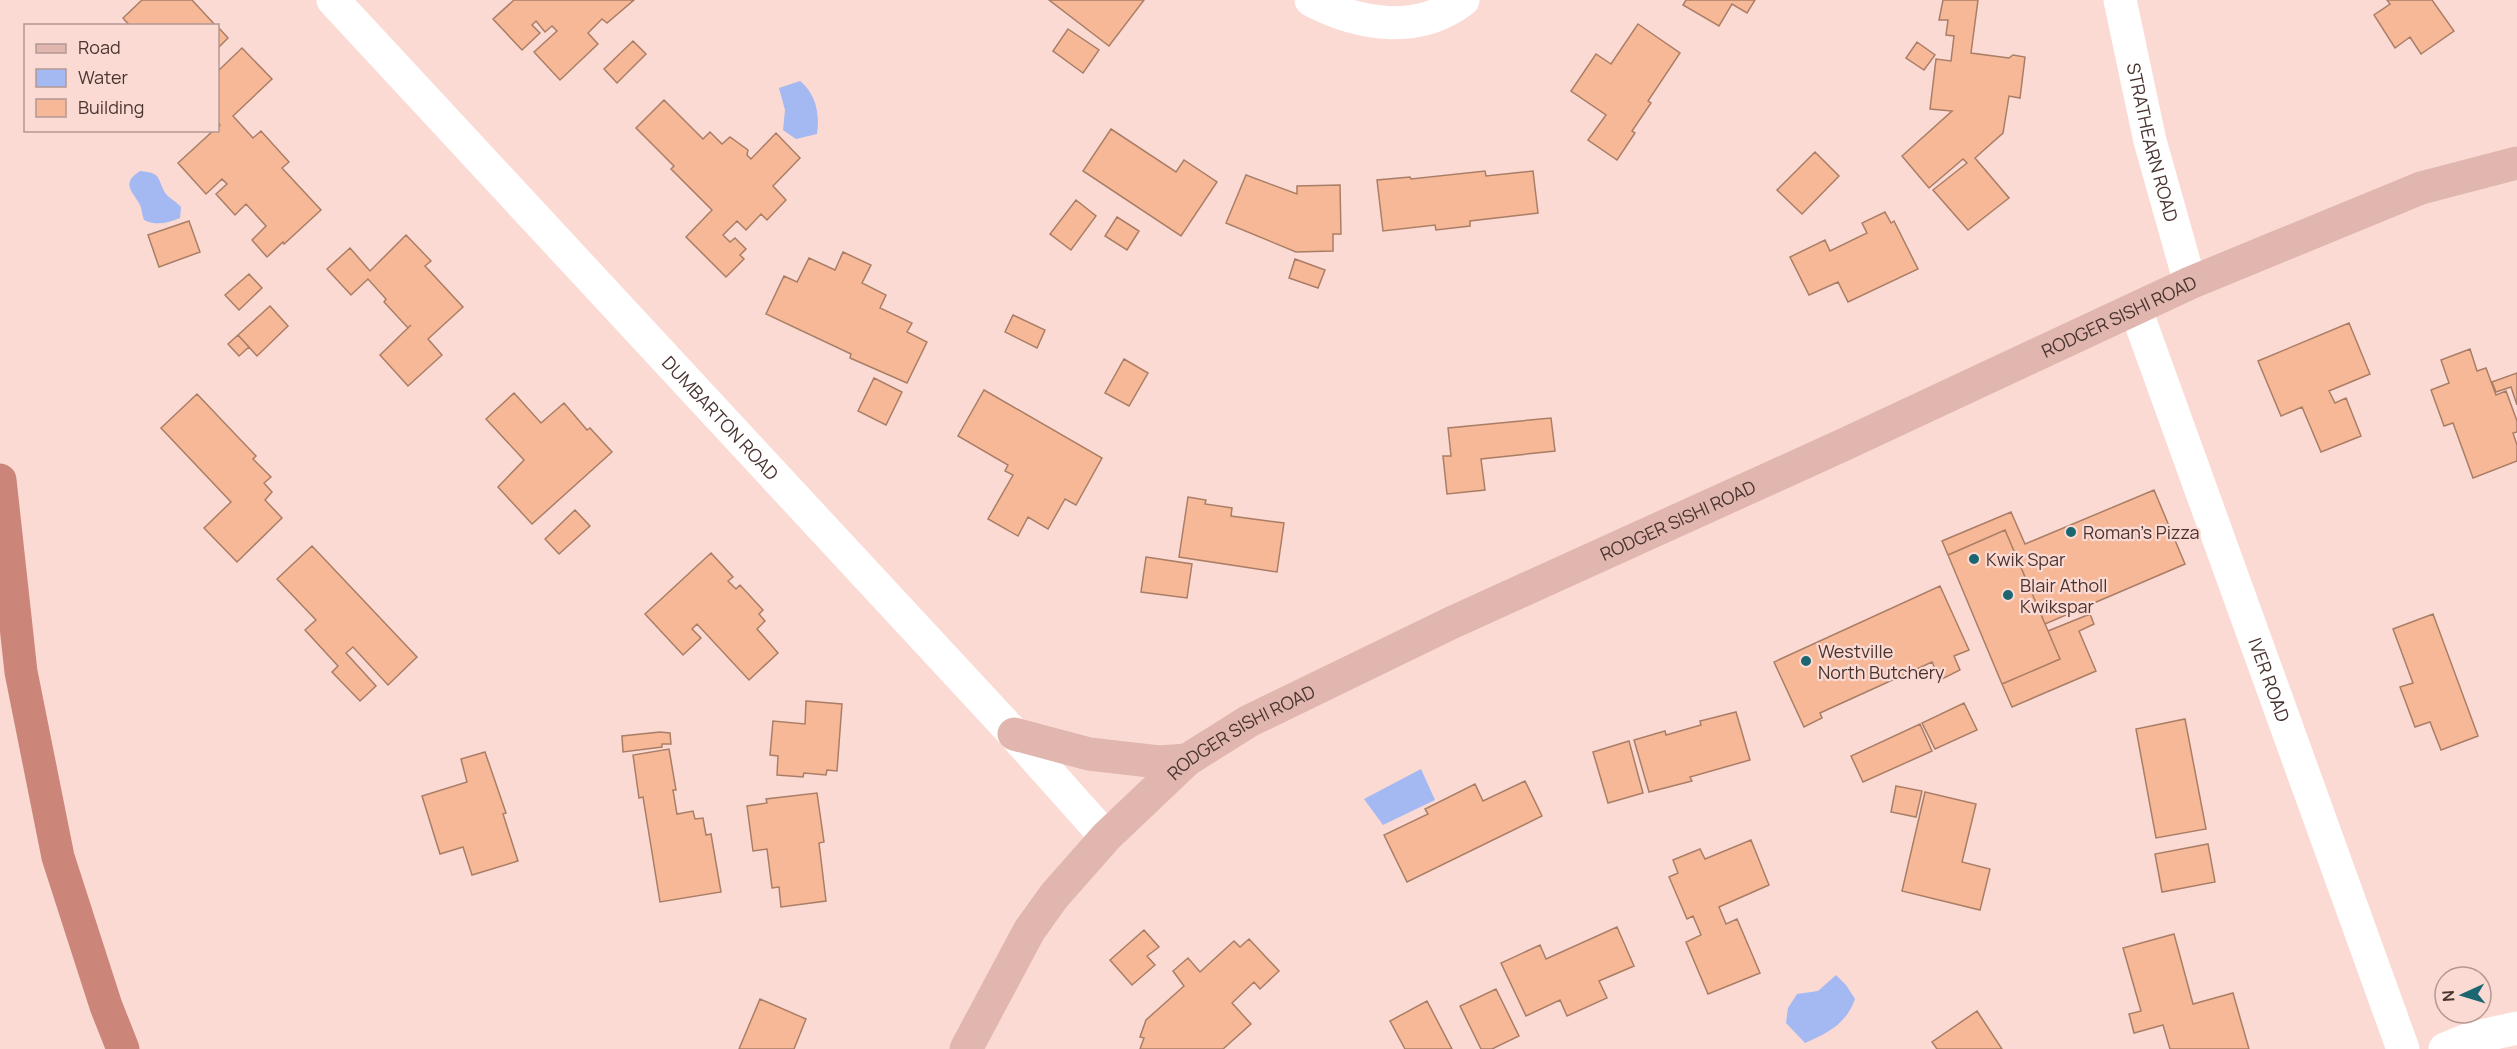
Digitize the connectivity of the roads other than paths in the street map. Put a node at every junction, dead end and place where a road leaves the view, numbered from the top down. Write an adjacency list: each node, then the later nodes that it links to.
1 (333, 0): 9 (street, DUMBARTON ROAD)
2 (1311, 0): 3 (street)
3 (1463, 0)
4 (2120, 0): 6 (street, STRATHEARN ROAD)
5 (2517, 163): 6 (main road, RODGER SISHI ROAD)
6 (2190, 283): 7 (main road, RODGER SISHI ROAD)
7 (2136, 310): 10 (main road, RODGER SISHI ROAD); 15 (street, IVER ROAD)
8 (0, 480): 13 (highway)
9 (1014, 734): 10 (main road); 11 (street, DUMBARTON ROAD)
10 (1187, 760): 11 (main road, RODGER SISHI ROAD)
11 (1106, 837): 14 (main road, RODGER SISHI ROAD)
12 (2517, 1028): 16 (street)
13 (123, 1049)
14 (966, 1049)
15 (2403, 1049)
16 (2445, 1049)

